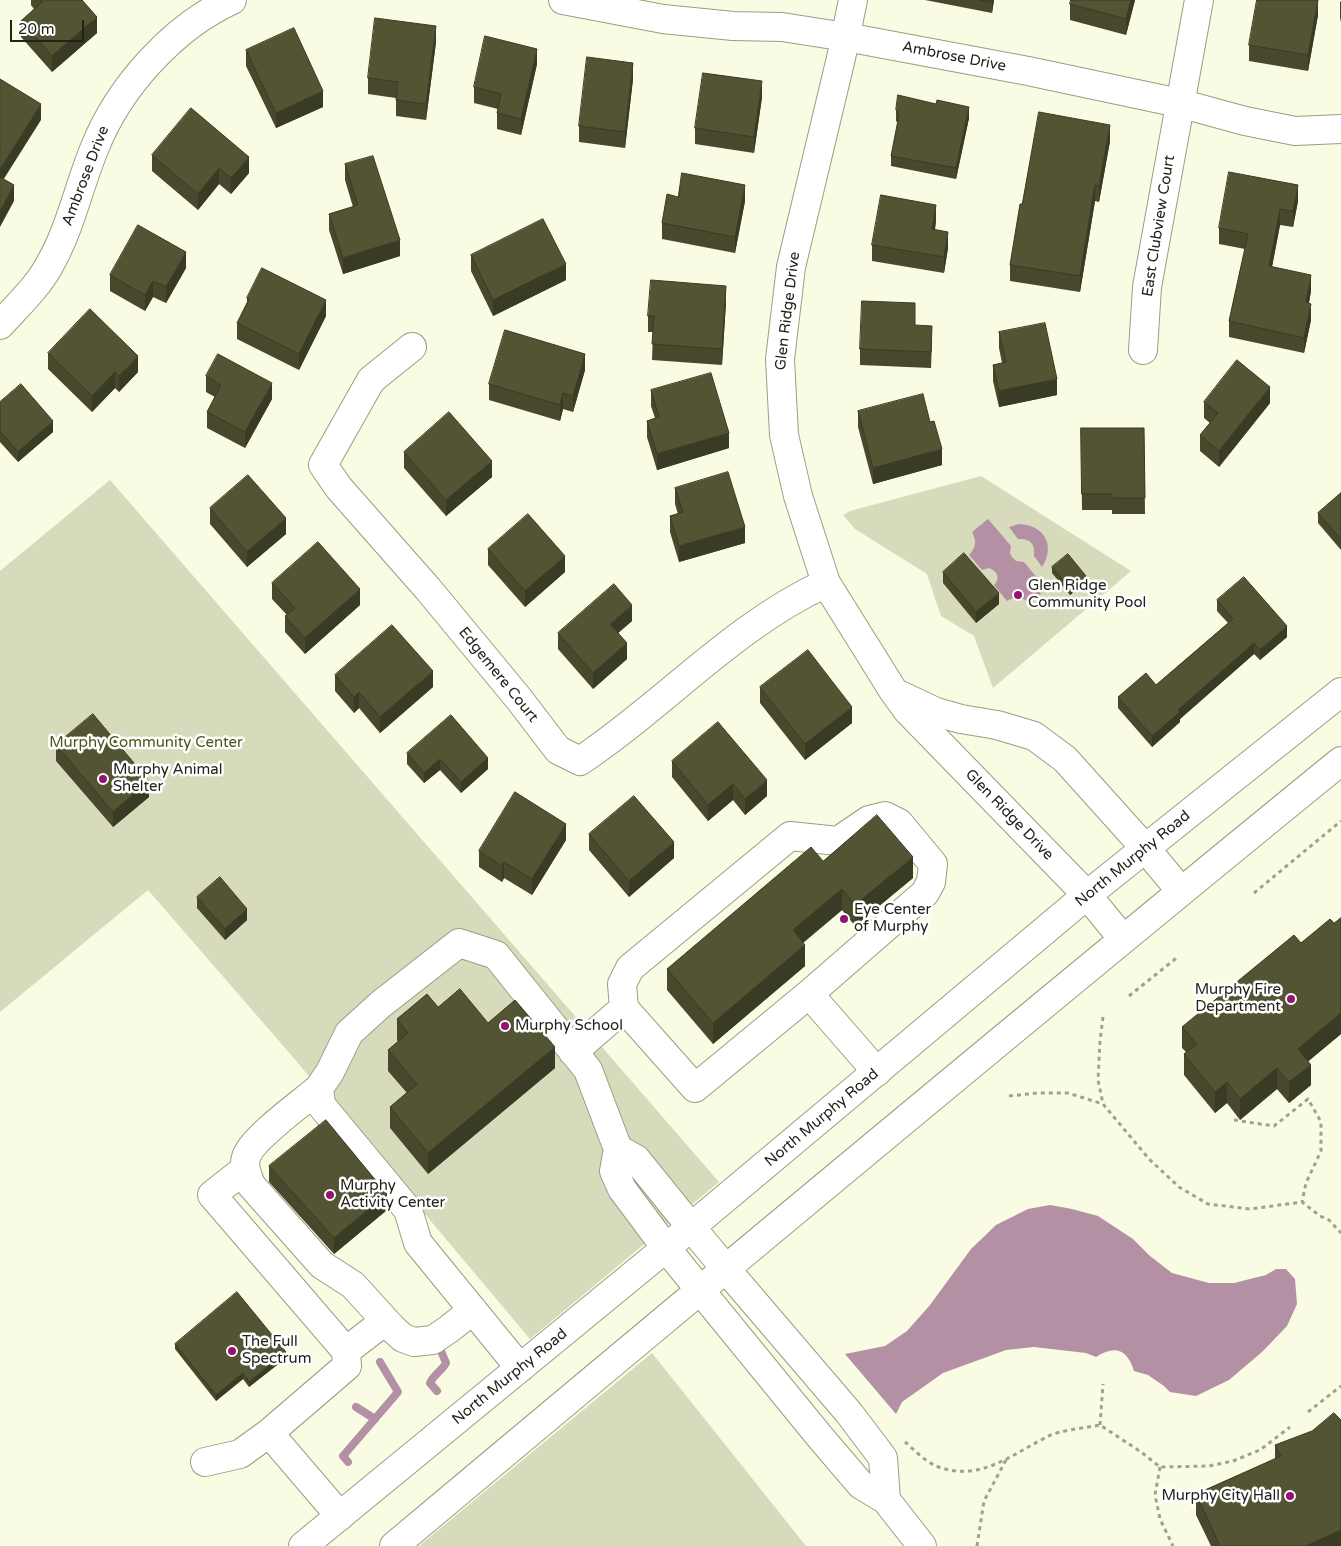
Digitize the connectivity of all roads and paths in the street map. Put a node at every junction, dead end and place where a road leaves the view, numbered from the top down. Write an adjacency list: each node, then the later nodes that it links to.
1 (232, 0): 8 (street, Ambrose Drive)
2 (563, 0): 5 (street, Ambrose Drive)
3 (853, 0): 5 (street, Glen Ridge Drive)
4 (1199, 0): 6 (street, East Clubview Court)
5 (846, 37): 6 (street, Ambrose Drive); 11 (street, Glen Ridge Drive)
6 (1179, 103): 7 (street, Ambrose Drive); 10 (street, East Clubview Court)
7 (1341, 129)
8 (0, 325)
9 (412, 347): 11 (street, Edgemere Court)
10 (1143, 350)
11 (826, 583): 12 (street, Glen Ridge Drive)
12 (894, 692): 16 (street); 19 (street, Glen Ridge Drive)
13 (1341, 692): 16 (street, North Murphy Road)
14 (1341, 762): 17 (street)
15 (1341, 821): 18 (path)
16 (1145, 848): 17 (street); 19 (street, North Murphy Road)
17 (1181, 891): 20 (street)
18 (1254, 893)
19 (1087, 895): 20 (street, Glen Ridge Drive); 27 (street, North Murphy Road)
20 (1123, 938): 38 (street)
21 (1179, 956): 23 (path)
22 (809, 994): 24 (street); 24 (street); 27 (street)
23 (1129, 996)
24 (624, 1008): 26 (street)
25 (1103, 1017): 30 (path)
26 (573, 1052): 28 (street); 32 (street)
27 (877, 1072): 35 (street, North Murphy Road)
28 (319, 1088): 33 (street); 40 (street)
29 (1009, 1096): 30 (path)
30 (1104, 1104): 34 (path)
31 (1234, 1120): 34 (path)
32 (618, 1149): 35 (street); 37 (street)
33 (245, 1169): 41 (street); 42 (street)
34 (1302, 1202): 36 (path)
35 (691, 1228): 37 (street, North Murphy Road); 38 (street)
36 (1341, 1233)
37 (666, 1248): 39 (street); 43 (street, North Murphy Road)
38 (725, 1268): 39 (street); 54 (street)
39 (700, 1290): 54 (street); 57 (street)
40 (473, 1310): 41 (street); 43 (street)
41 (385, 1321): 42 (street)
42 (346, 1351): 49 (street)
43 (520, 1368): 55 (street, North Murphy Road)
44 (1103, 1384): 47 (path)
45 (1341, 1386): 46 (path)
46 (1308, 1412)
47 (1100, 1425): 51 (path); 53 (path)
48 (1290, 1427): 53 (path)
49 (269, 1433): 52 (street); 55 (street)
50 (903, 1441): 51 (path)
51 (1006, 1460): 59 (path)
52 (205, 1462)
53 (1160, 1467): 60 (path)
54 (886, 1500): 58 (street)
55 (340, 1516): 56 (street, North Murphy Road)
56 (303, 1546)
57 (394, 1546)
58 (922, 1546)
59 (977, 1546)
60 (1173, 1546)

